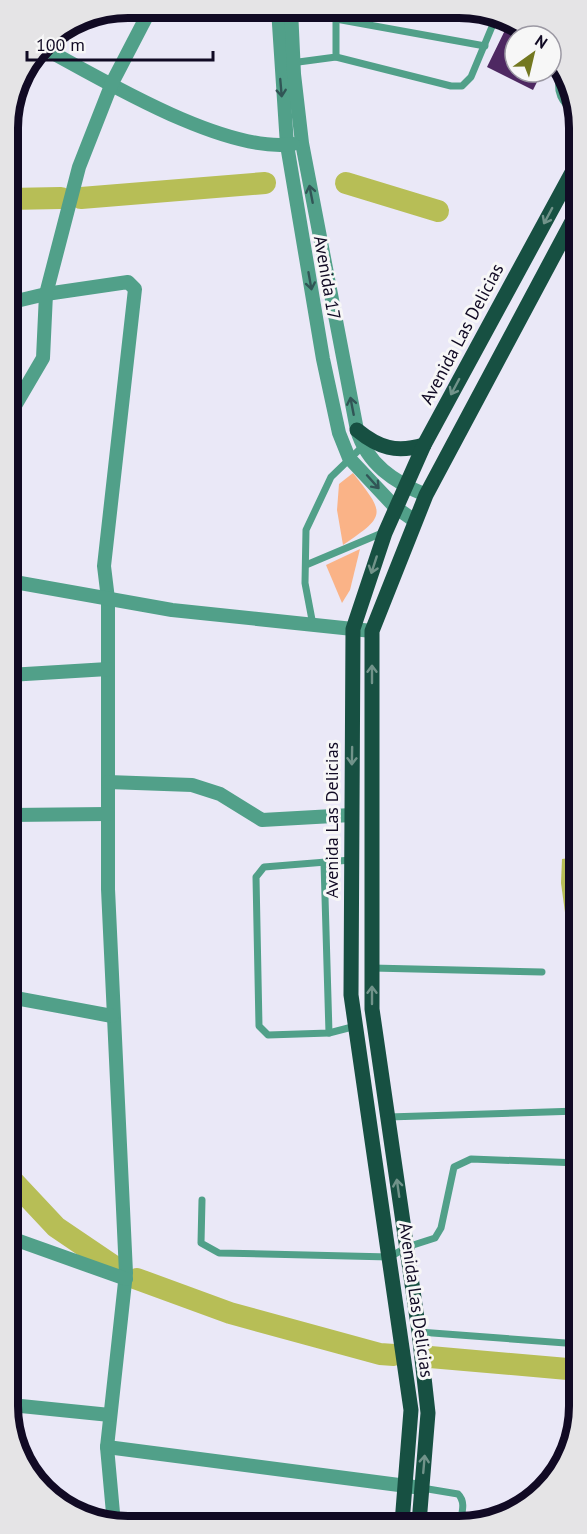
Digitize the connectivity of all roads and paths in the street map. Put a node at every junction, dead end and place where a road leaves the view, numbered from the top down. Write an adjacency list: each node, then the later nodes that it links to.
1 (146, 18): 10 (street)
2 (280, 18): 9 (street, Avenida 17)
3 (290, 18): 9 (street, Avenida 17)
4 (336, 19): 6 (lane); 8 (lane)
5 (493, 24): 6 (lane)
6 (485, 46): 8 (lane)
7 (49, 51): 10 (street)
8 (336, 57): 9 (lane)
9 (287, 63): 13 (street, Avenida 17); 14 (street, Avenida 17, one-way to 14)
10 (112, 83): 14 (street); 17 (street)
11 (557, 84): 12 (lane)
12 (566, 103)
13 (302, 143): 14 (street); 20 (street, Avenida 17, one-way to 13)
14 (287, 145): 23 (street, Avenida 17, one-way to 23)
15 (569, 178): 21 (main road, Avenida Las Delicias, one-way to 21)
16 (569, 227): 25 (main road, Avenida Las Delicias)
17 (46, 294): 18 (street); 19 (street); 31 (street)
18 (18, 301)
19 (18, 401)
20 (357, 430): 21 (main road); 22 (street, Avenida 17)
21 (424, 445): 24 (main road, Avenida Las Delicias)
22 (362, 447): 23 (lane); 24 (street, Avenida 17)
23 (350, 458): 26 (street, Avenida 17, one-way to 26); 29 (lane)
24 (404, 486): 25 (street, Avenida 17); 26 (main road, Avenida Las Delicias)
25 (426, 495): 27 (main road, Avenida Las Delicias)
26 (395, 507): 27 (street, Avenida 17); 28 (main road, Avenida Las Delicias)
27 (415, 522): 34 (main road, Avenida Las Delicias)
28 (385, 532): 29 (lane); 33 (main road, Avenida Las Delicias, one-way to 33)
29 (306, 565): 32 (lane)
30 (18, 582): 31 (street)
31 (108, 599): 32 (street); 35 (street)
32 (313, 625): 33 (street)
33 (353, 629): 34 (street); 38 (main road, Avenida Las Delicias, one-way to 38)
34 (372, 631): 39 (main road, Avenida Las Delicias, one-way to 34)
35 (108, 669): 36 (street); 37 (street)
36 (18, 674)
37 (108, 782): 40 (street); 42 (street)
38 (351, 794): 39 (main road); 42 (main road, Avenida Las Delicias)
39 (372, 795): 45 (main road, Avenida Las Delicias)
40 (108, 814): 41 (street); 48 (street)
41 (18, 815)
42 (351, 815): 43 (main road, Avenida Las Delicias)
43 (351, 860): 44 (lane); 49 (main road, Avenida Las Delicias)
44 (324, 863): 50 (lane); 50 (lane)
45 (372, 968): 46 (lane); 52 (main road, Avenida Las Delicias, one-way to 45)
46 (542, 972)
47 (18, 999): 48 (street)
48 (112, 1016): 58 (street)
49 (356, 1026): 50 (lane); 57 (main road, Avenida Las Delicias)
50 (329, 1032)
51 (569, 1111): 52 (lane)
52 (388, 1117): 56 (main road, Avenida Las Delicias, one-way to 52)
53 (569, 1163): 56 (lane)
54 (202, 1200): 57 (lane)
55 (18, 1240): 58 (street)
56 (407, 1247): 57 (lane); 59 (main road, Avenida Las Delicias)
57 (390, 1257): 64 (main road, Avenida Las Delicias)
58 (126, 1279): 62 (street)
59 (419, 1332): 60 (lane); 65 (main road, Avenida Las Delicias, one-way to 59)
60 (569, 1343)
61 (18, 1406): 62 (street)
62 (110, 1415): 63 (street)
63 (107, 1447): 64 (street); 66 (street)
64 (405, 1485): 65 (street); 67 (main road, Avenida Las Delicias)
65 (422, 1488): 68 (main road, Avenida Las Delicias); 69 (lane)
66 (113, 1515)
67 (403, 1516)
68 (420, 1516)
69 (461, 1516)

